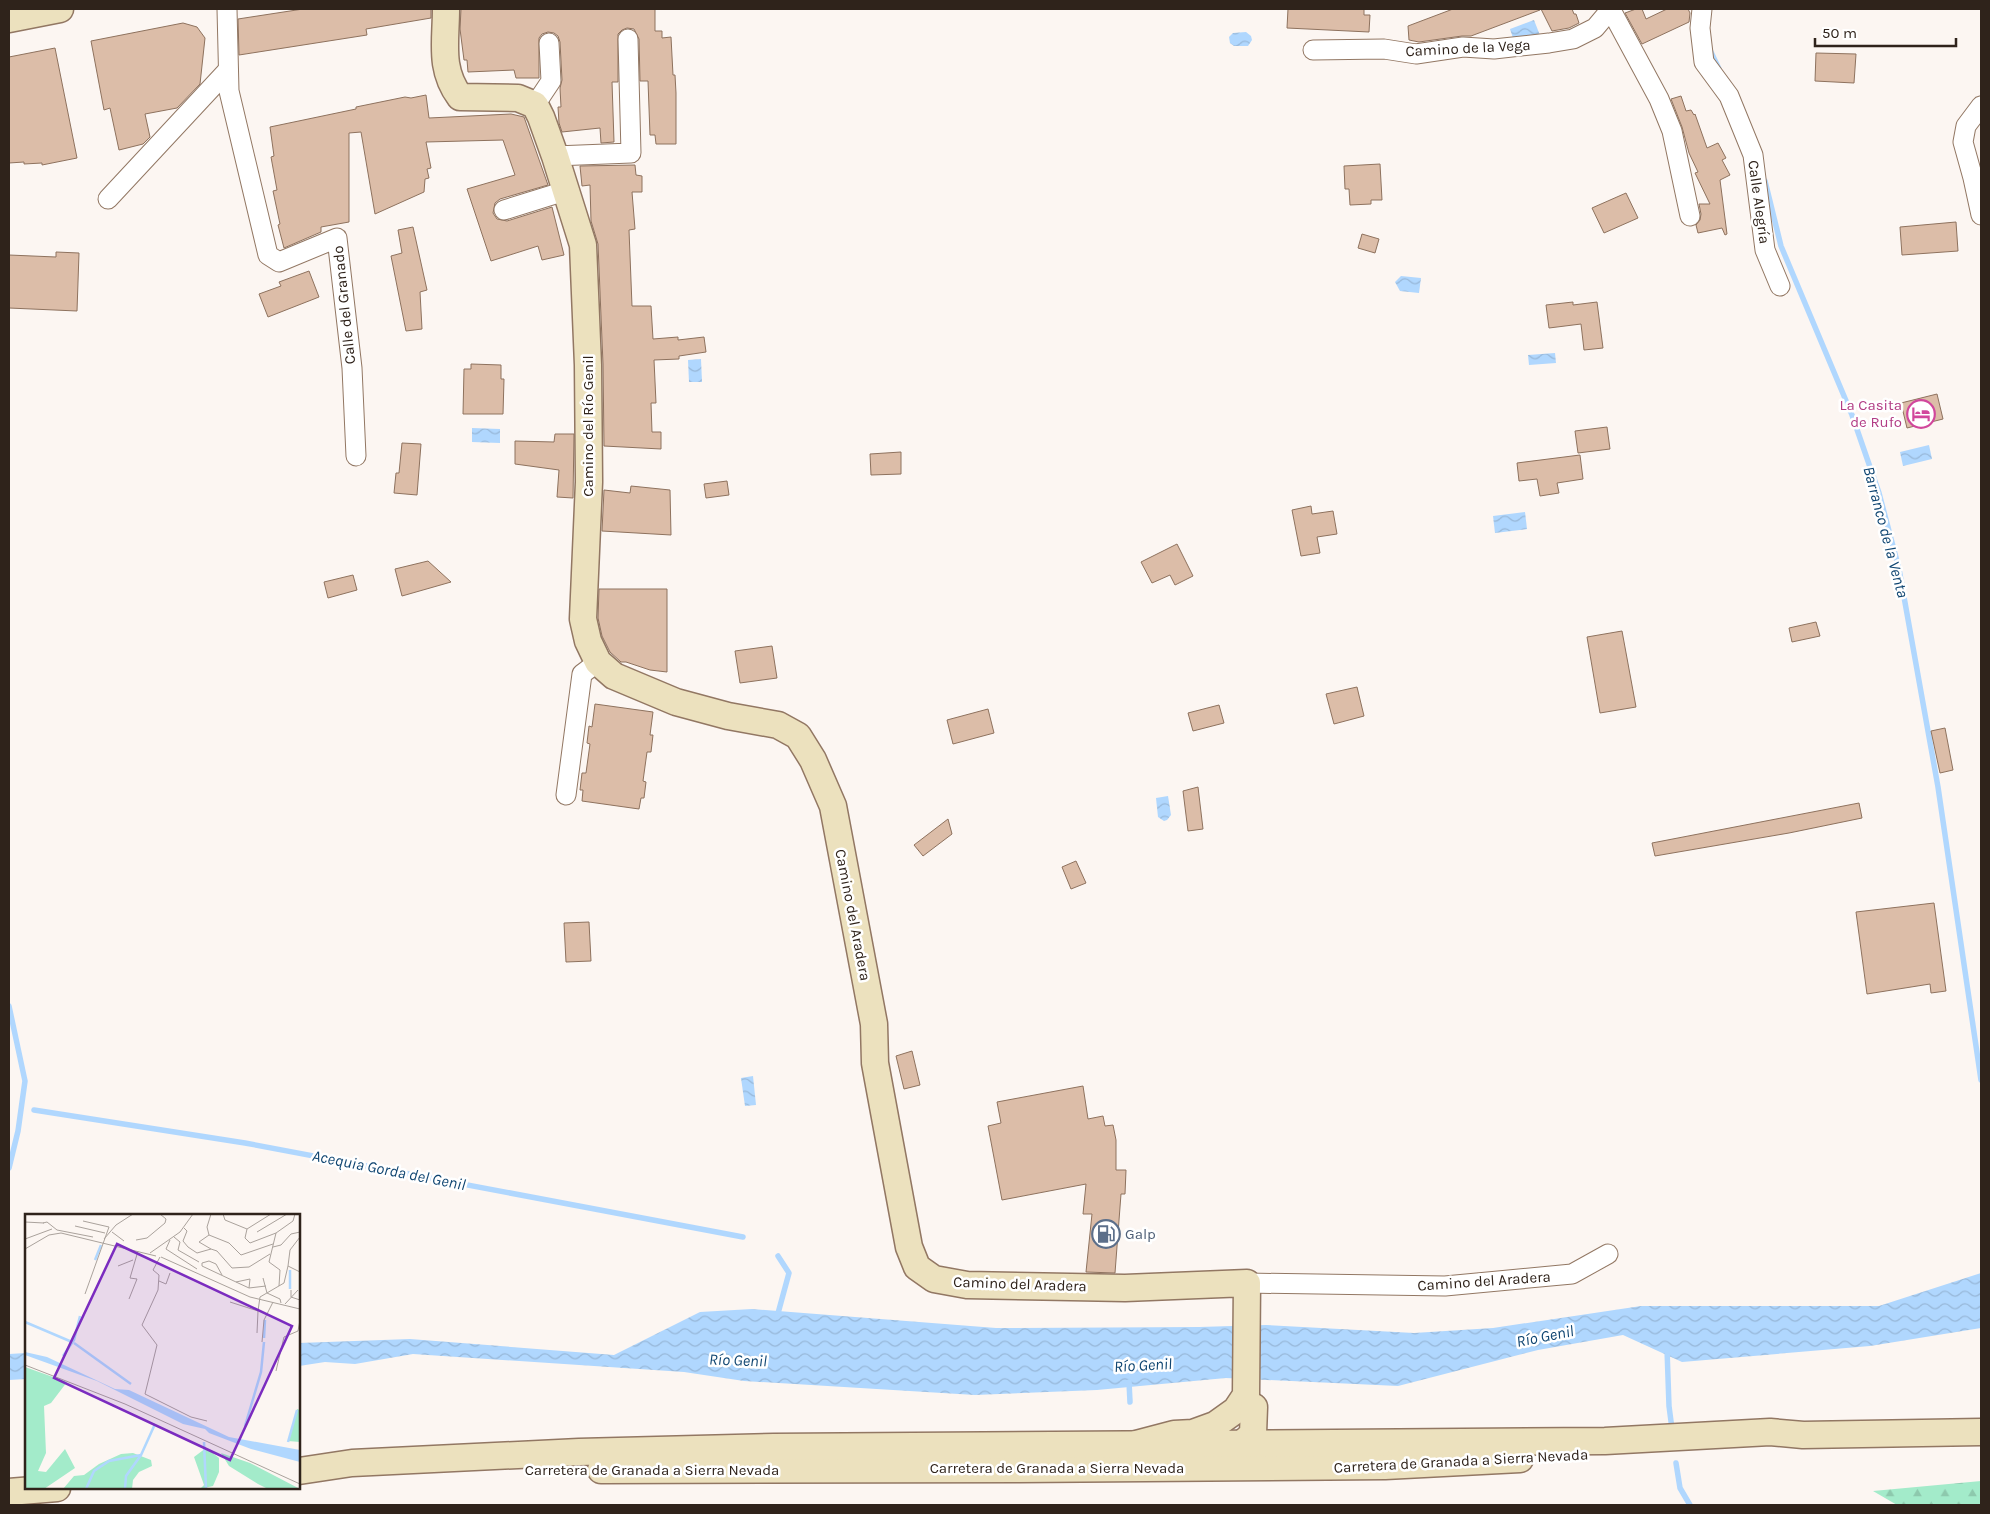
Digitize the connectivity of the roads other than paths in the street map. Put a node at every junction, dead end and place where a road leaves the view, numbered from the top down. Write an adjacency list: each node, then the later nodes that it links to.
1 (60, 9): 6 (main road)
2 (227, 9): 10 (street, Calle del Granado)
3 (446, 9): 11 (main road)
4 (1611, 9): 9 (street, Camino de la Vega); 18 (street, Camino de la Vega)
5 (1702, 9): 19 (street, Calle Alegría)
6 (9, 19)
7 (628, 39): 13 (street)
8 (549, 43): 11 (street)
9 (1313, 50)
10 (228, 70): 15 (street); 20 (street, Calle del Granado)
11 (535, 105): 13 (main road, Camino del Río Genil)
12 (1981, 106): 17 (street)
13 (555, 156): 14 (main road, Camino del Río Genil)
14 (565, 190): 16 (street); 21 (main road, Camino del Río Genil)
15 (108, 200)
16 (504, 210)
17 (1981, 215)
18 (1690, 216)
19 (1780, 286)
20 (356, 456)
21 (598, 662): 22 (main road, Camino del Río Genil); 23 (street)
22 (798, 736): 25 (main road, Camino del Aradera)
23 (566, 795)
24 (1608, 1254): 25 (street, Camino del Aradera)
25 (1247, 1294): 26 (main road)
26 (1245, 1404): 29 (main road); 30 (main road); 31 (main road)
27 (1981, 1432): 28 (main road, Carretera de Granada a Sierra Nevada)
28 (1803, 1435): 29 (main road, Carretera de Granada a Sierra Nevada); 32 (main road, Carretera de Granada a Sierra Nevada)
29 (1431, 1443): 31 (main road, Carretera de Granada a Sierra Nevada)
30 (1136, 1444): 31 (main road, Carretera de Granada a Sierra Nevada); 34 (main road, Carretera de Granada a Sierra Nevada)
31 (1243, 1444): 32 (main road); 33 (main road)
32 (1386, 1466): 33 (main road, Carretera de Granada a Sierra Nevada)
33 (1019, 1469): 34 (main road, Carretera de Granada a Sierra Nevada)
34 (304, 1471)
35 (45, 1489): 36 (main road)
36 (9, 1492)

